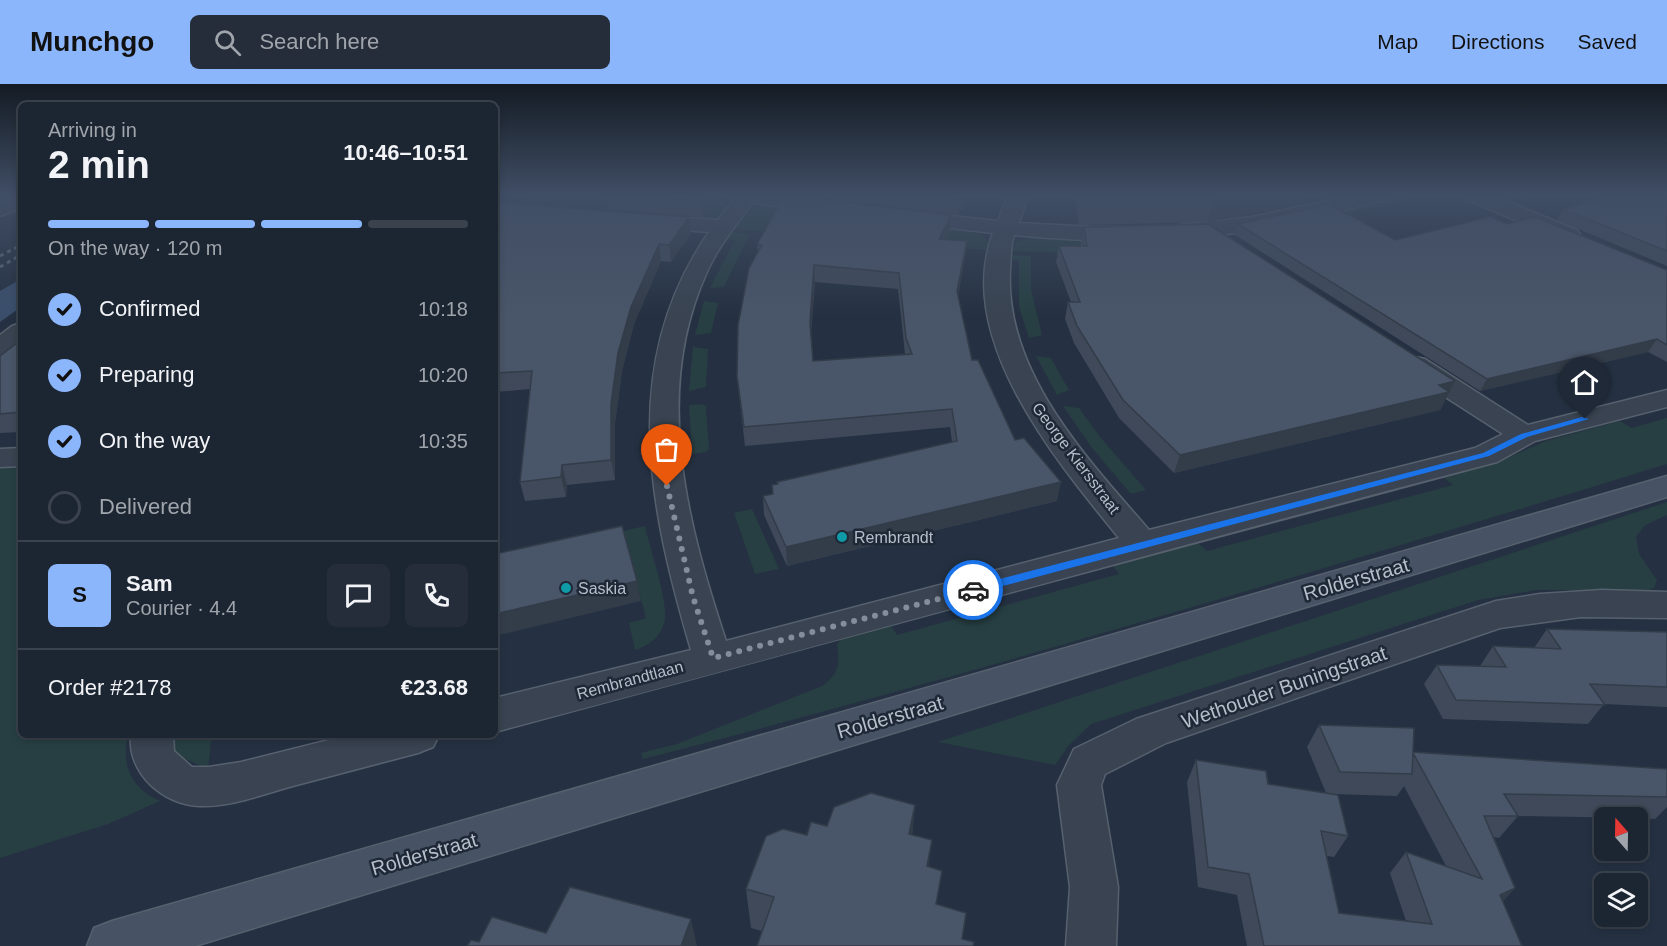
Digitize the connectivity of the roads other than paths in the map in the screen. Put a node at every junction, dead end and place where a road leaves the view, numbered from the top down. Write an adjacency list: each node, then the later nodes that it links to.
1 (719, 235): 17 (street)
2 (1002, 235): 15 (street, George Kiersstraat)
3 (1216, 235): 6 (street)
4 (1569, 235): 5 (street)
5 (1592, 245)
6 (1234, 247)
7 (18, 333): 8 (street)
8 (0, 348)
9 (1394, 351): 11 (street)
10 (1667, 398): 11 (street, Rembrandtlaan)
11 (1524, 435): 15 (street, Rembrandtlaan)
12 (18, 457): 13 (street)
13 (0, 458)
14 (1667, 486): 21 (main road, Rolderstraat)
15 (1142, 543): 17 (street, Rembrandtlaan)
16 (1667, 605): 22 (street, Wethouder Buningstraat)
17 (713, 658): 18 (street, Rembrandtlaan)
18 (498, 714)
19 (151, 738): 20 (street)
20 (407, 738)
21 (112, 946)
22 (1091, 946)

